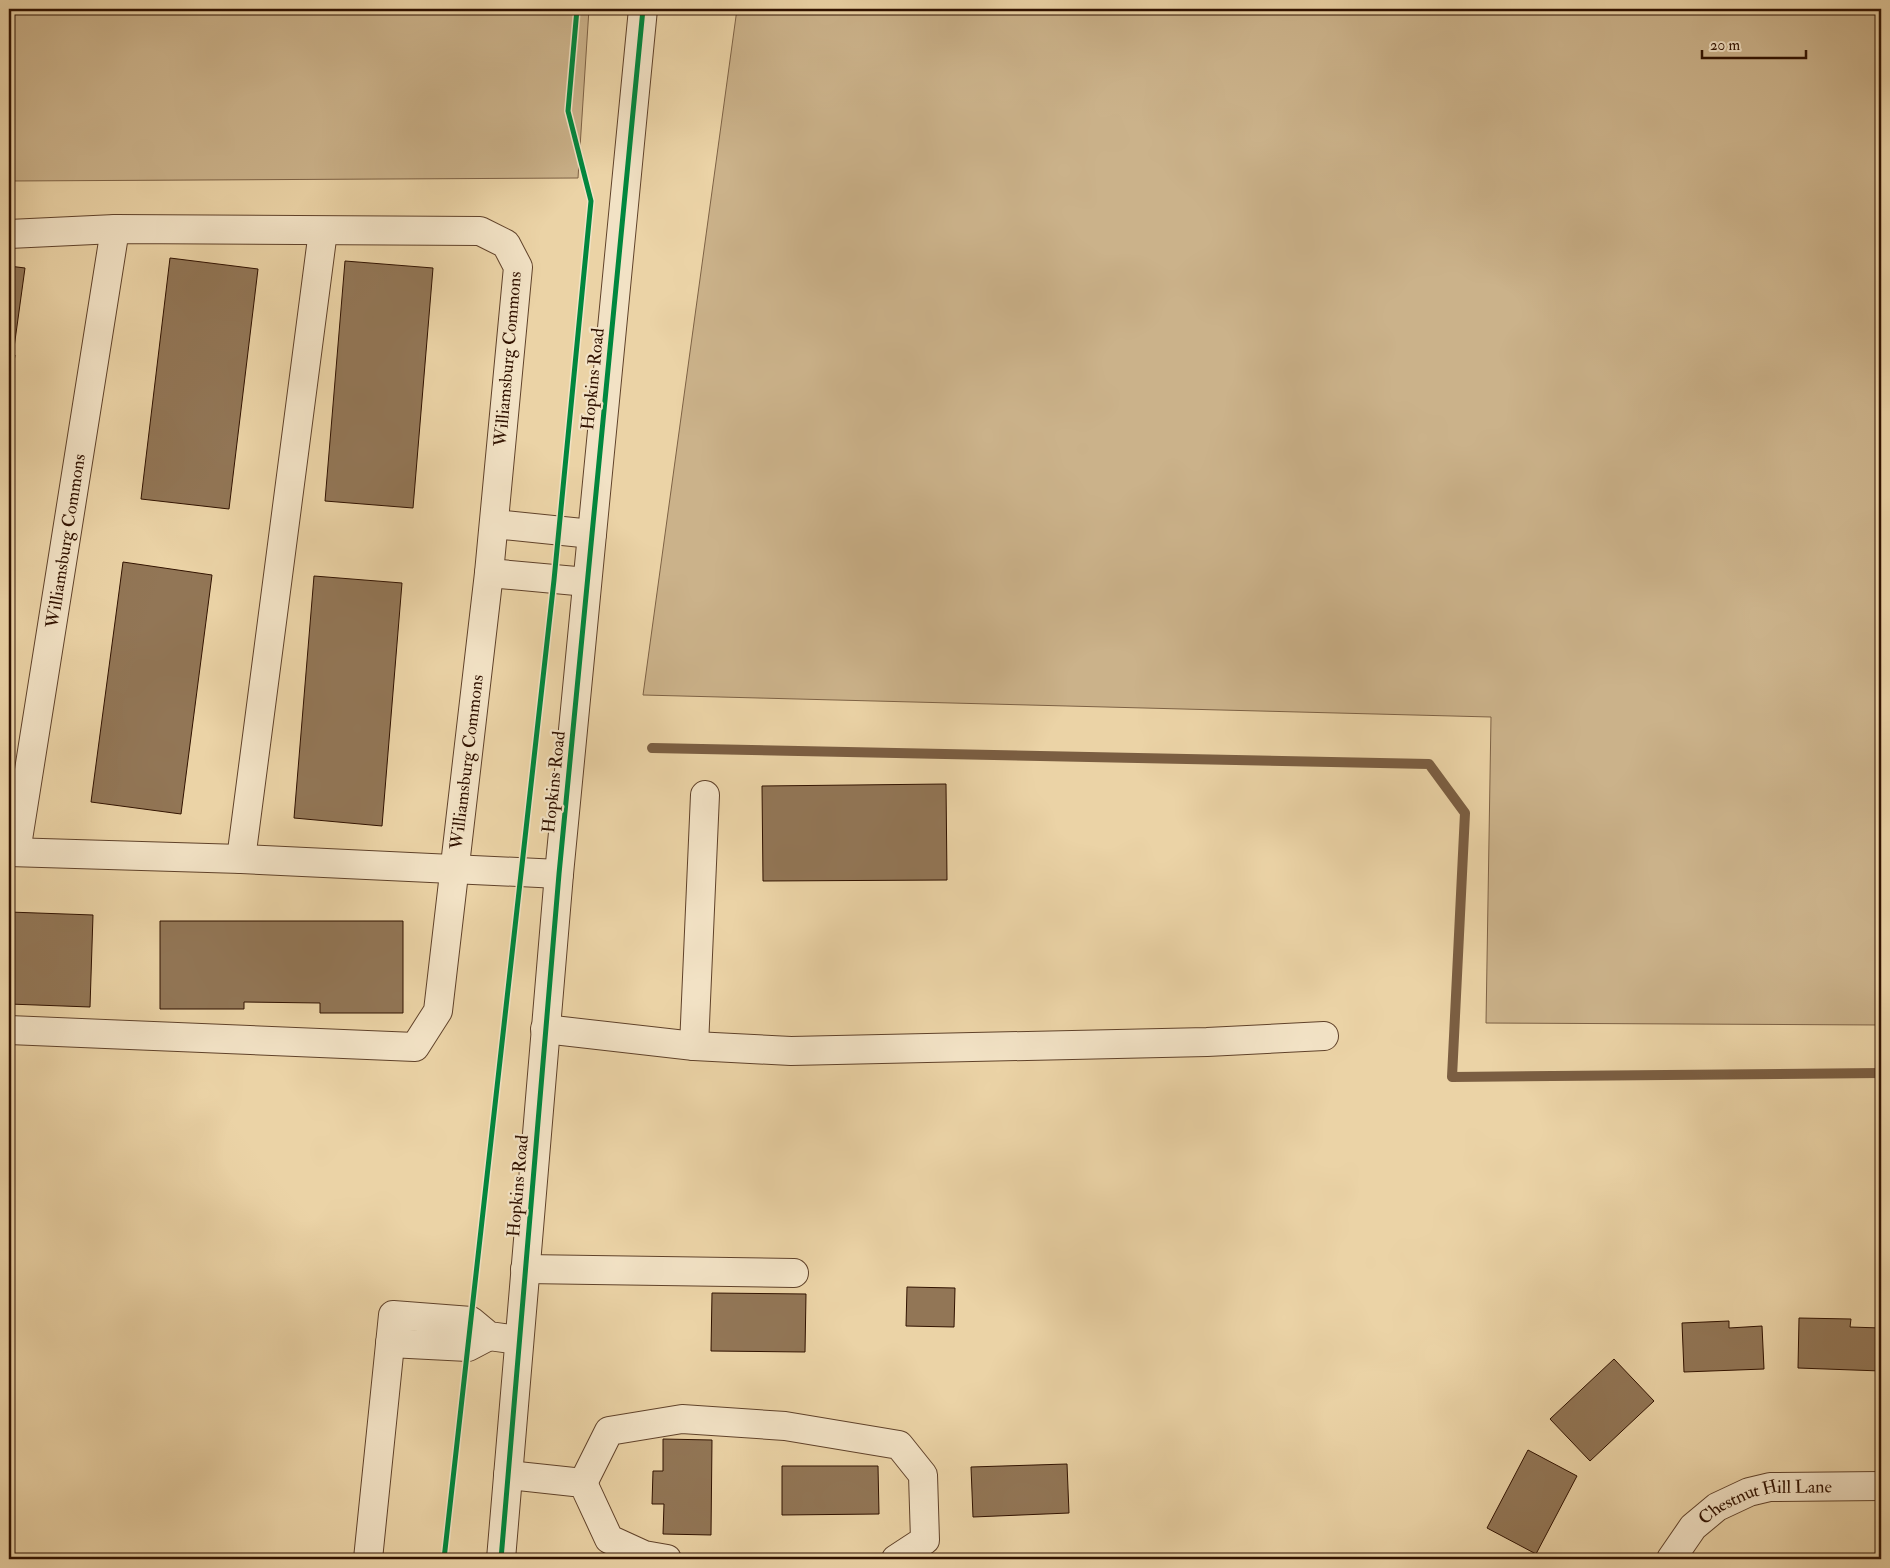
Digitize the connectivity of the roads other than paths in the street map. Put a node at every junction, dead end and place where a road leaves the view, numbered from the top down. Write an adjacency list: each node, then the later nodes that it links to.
1 (643, 9): 6 (street, Hopkins Road)
2 (115, 229): 3 (street, Williamsburg Commons); 4 (street, Williamsburg Commons); 10 (street, Williamsburg Commons)
3 (323, 230): 5 (street, Williamsburg Commons); 11 (street)
4 (9, 234)
5 (494, 524): 6 (street); 7 (street, Williamsburg Commons)
6 (592, 534): 8 (street, Hopkins Road)
7 (489, 573): 8 (street); 12 (street, Williamsburg Commons)
8 (587, 582): 13 (street, Hopkins Road)
9 (705, 795): 17 (street)
10 (12, 852): 11 (street, Williamsburg Commons)
11 (241, 859): 12 (street, Williamsburg Commons)
12 (455, 869): 13 (street, Williamsburg Commons); 15 (street)
13 (559, 874): 14 (street, Hopkins Road)
14 (546, 1029): 17 (street); 18 (street, Hopkins Road)
15 (9, 1030)
16 (1324, 1036): 17 (street)
17 (694, 1046)
18 (525, 1269): 19 (street); 21 (street, Hopkins Road)
19 (794, 1273)
20 (489, 1336): 21 (street); 22 (street); 22 (street)
21 (519, 1340): 23 (street, Hopkins Road)
22 (390, 1343): 26 (street)
23 (508, 1475): 24 (street); 27 (street, Hopkins Road)
24 (584, 1483): 28 (street); 29 (street)
25 (1881, 1486): 30 (street, Chestnut Hill Lane)
26 (368, 1559)
27 (501, 1559)
28 (667, 1559)
29 (896, 1559)
30 (1672, 1559)

